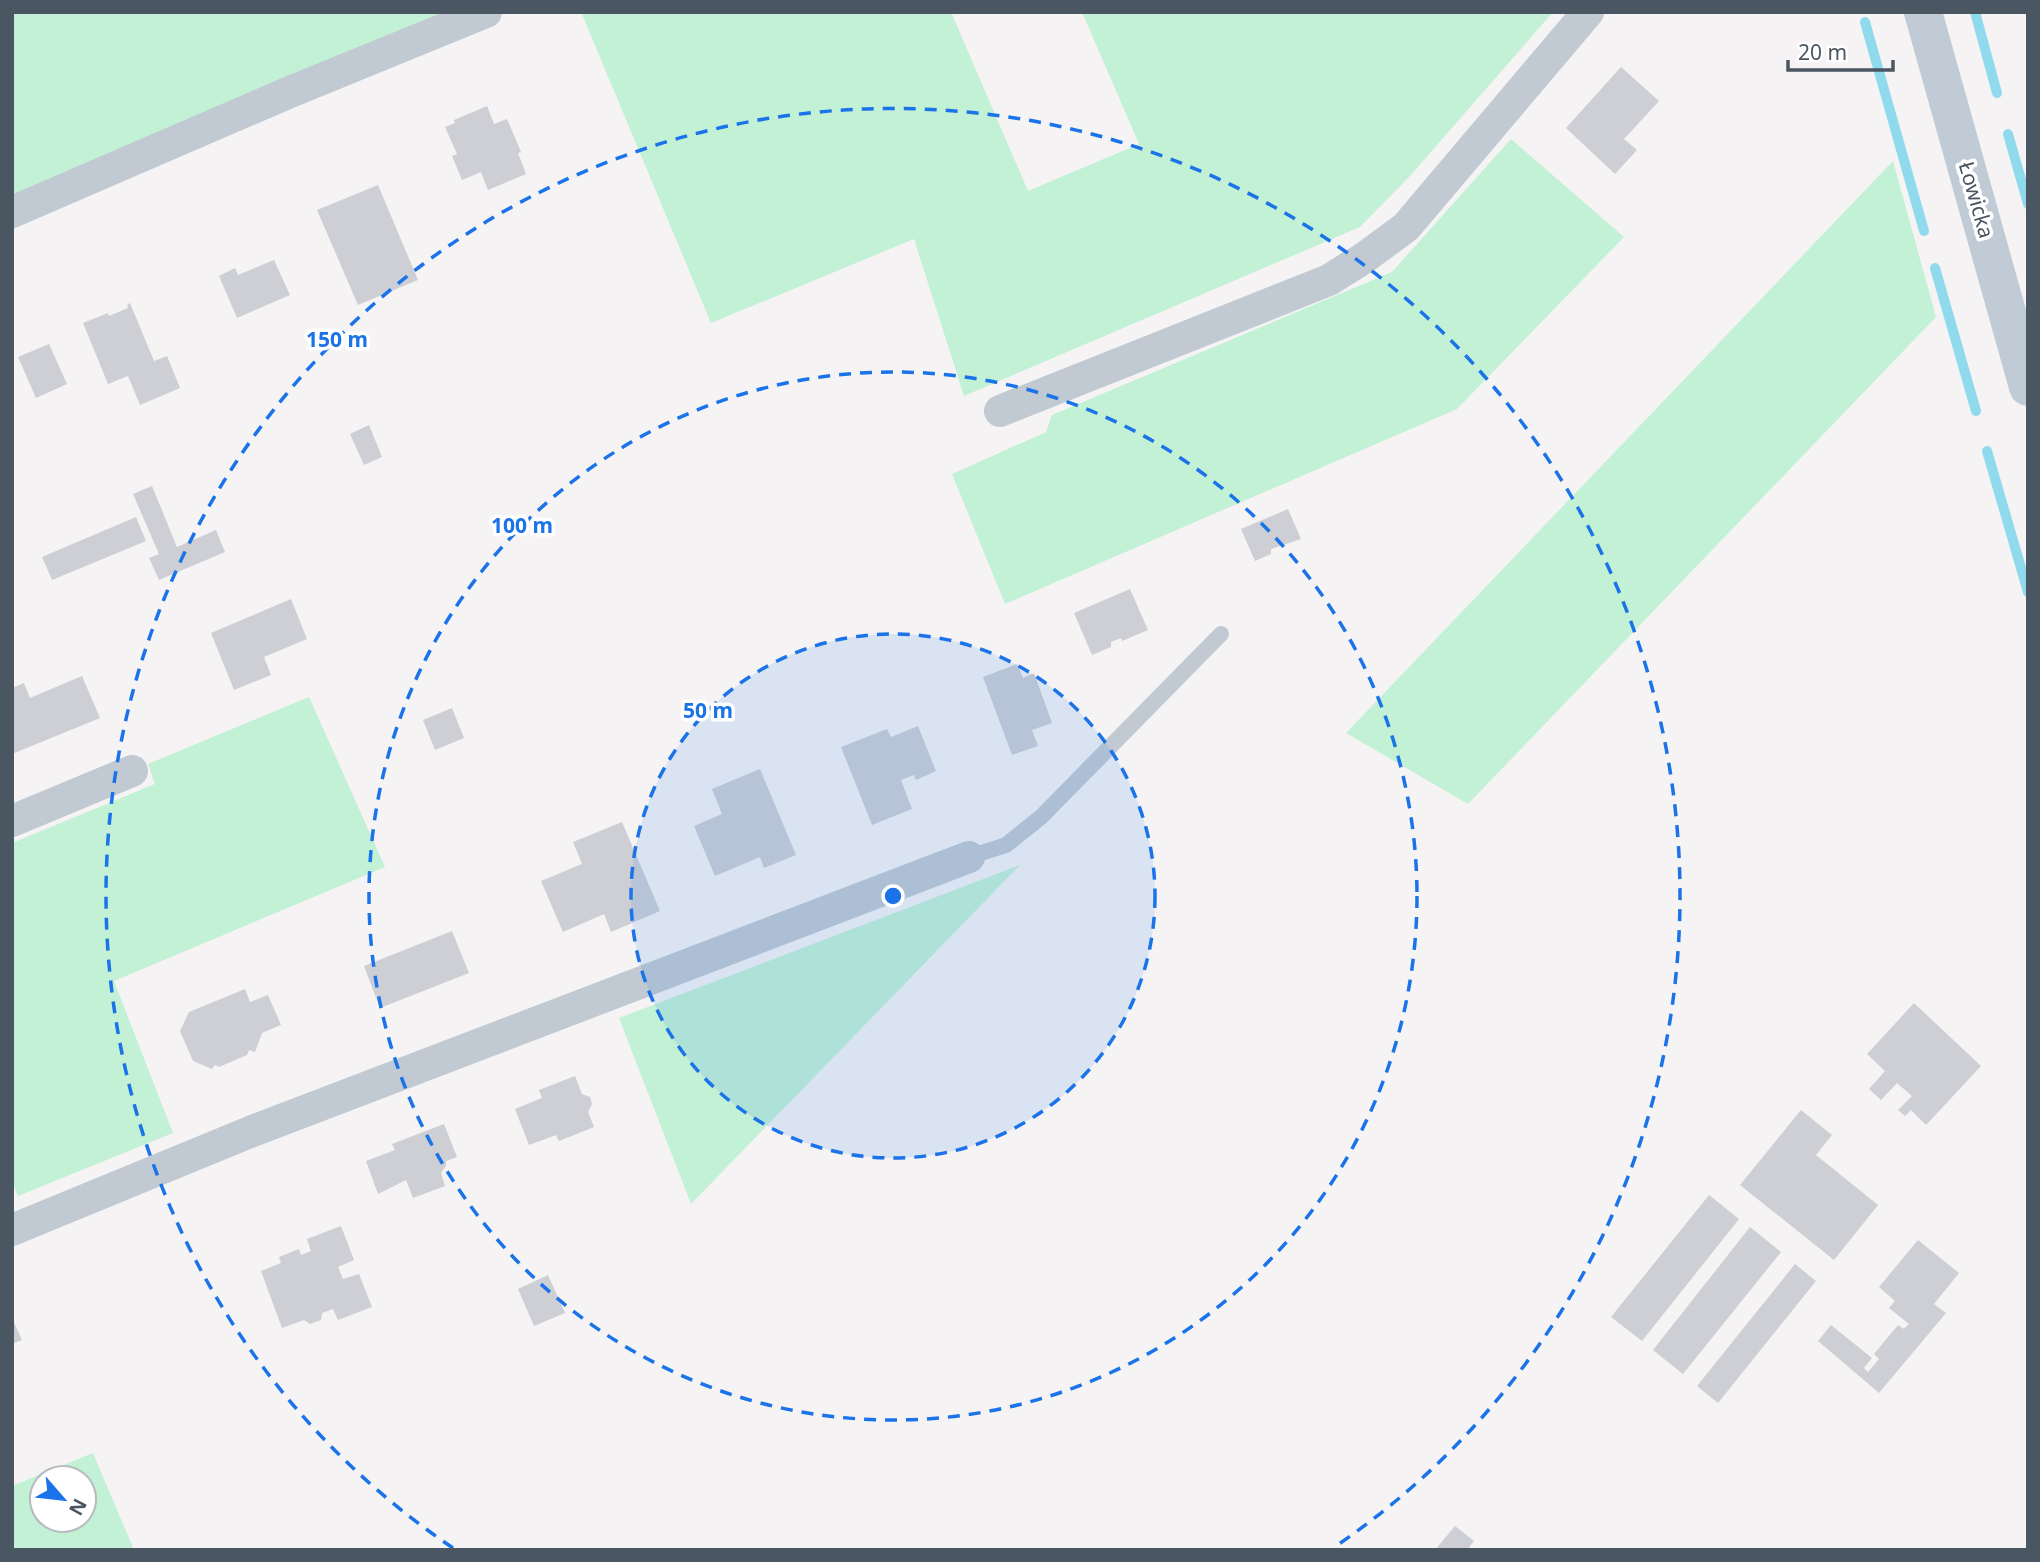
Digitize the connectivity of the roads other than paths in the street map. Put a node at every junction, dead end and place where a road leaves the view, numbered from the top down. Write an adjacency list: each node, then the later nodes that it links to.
1 (486, 12): 4 (street)
2 (1588, 12): 6 (street)
3 (1923, 12): 5 (street, Łowicka)
4 (12, 212)
5 (2028, 387)
6 (1000, 411)
7 (1221, 634): 10 (lane)
8 (132, 771): 9 (street)
9 (12, 821)
10 (969, 857): 11 (street)
11 (12, 1230)

